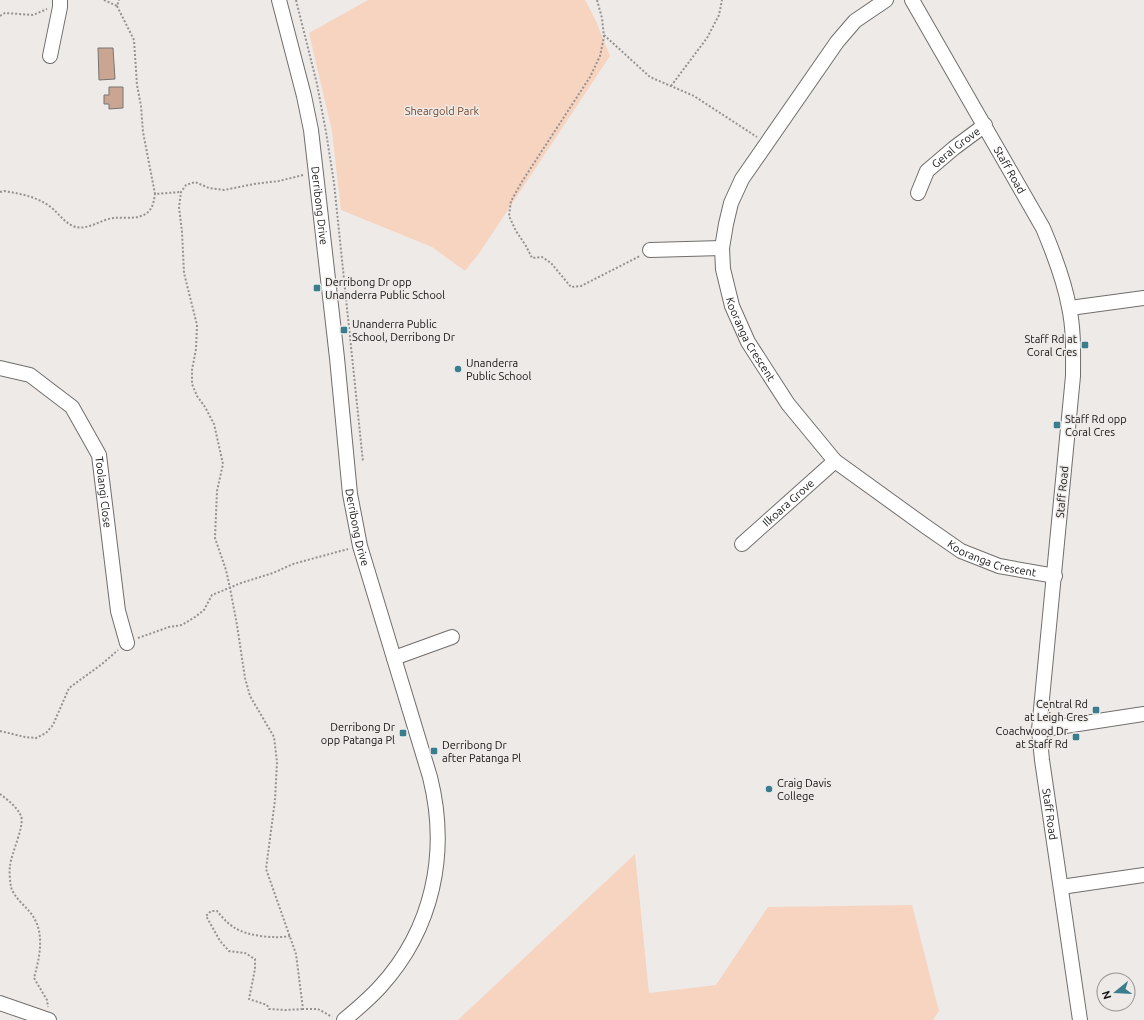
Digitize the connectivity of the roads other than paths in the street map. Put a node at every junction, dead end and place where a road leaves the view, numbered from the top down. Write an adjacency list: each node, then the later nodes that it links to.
1 (279, 0): 18 (street, Derribong Drive)
2 (886, 0): 8 (street, Kooranga Crescent)
3 (912, 0): 6 (street, Staff Road)
4 (60, 4): 5 (street)
5 (50, 56)
6 (985, 125): 7 (street, Geral Grove); 11 (street, Staff Road)
7 (918, 193)
8 (722, 248): 9 (street); 13 (street, Kooranga Crescent)
9 (650, 250)
10 (1144, 298): 11 (street)
11 (1070, 308): 15 (street, Staff Road)
12 (0, 368): 17 (street, Toolangi Close)
13 (835, 461): 14 (street, Ilkoara Grove); 15 (street, Kooranga Crescent)
14 (742, 544)
15 (1055, 576): 20 (street, Staff Road)
16 (452, 637): 18 (street)
17 (127, 643)
18 (394, 658): 25 (street, Derribong Drive)
19 (1144, 714): 20 (street)
20 (1040, 730): 22 (street, Staff Road)
21 (1144, 875): 22 (street)
22 (1061, 886): 26 (street, Staff Road)
23 (0, 1003): 24 (street)
24 (47, 1020)
25 (344, 1020)
26 (1080, 1020)

